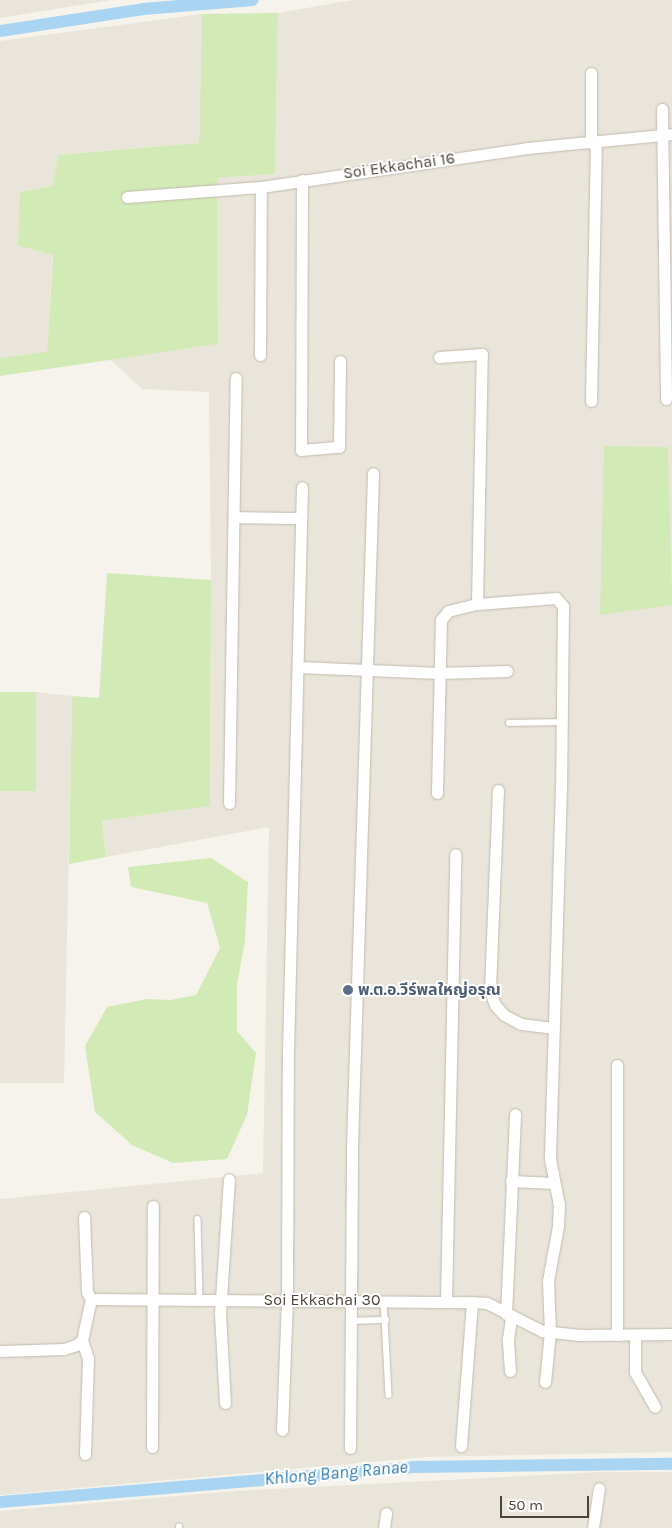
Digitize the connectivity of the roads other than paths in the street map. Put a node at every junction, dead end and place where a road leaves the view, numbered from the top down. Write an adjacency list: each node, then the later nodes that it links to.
1 (591, 73): 4 (street)
2 (662, 109): 3 (street)
3 (667, 135): 4 (street, Soi Ekkachai 16); 12 (street)
4 (594, 142): 5 (street, Soi Ekkachai 16); 13 (street)
5 (302, 180): 6 (street, Soi Ekkachai 16); 10 (street)
6 (261, 187): 7 (street, Soi Ekkachai 16); 8 (street)
7 (126, 197)
8 (260, 355)
9 (439, 357): 18 (street)
10 (340, 361)
11 (236, 378): 16 (street)
12 (666, 399)
13 (591, 401)
14 (373, 473): 20 (street)
15 (302, 487): 17 (street)
16 (234, 517): 17 (street); 27 (street)
17 (301, 518): 19 (street)
18 (477, 604): 22 (street); 23 (street)
19 (298, 667): 20 (street); 42 (street)
20 (367, 670): 22 (street); 43 (street)
21 (507, 671): 22 (street)
22 (439, 673): 26 (street)
23 (562, 722): 24 (lane); 29 (street)
24 (509, 723)
25 (498, 790): 29 (street)
26 (437, 793)
27 (229, 803)
28 (455, 854): 45 (street)
29 (553, 1028): 34 (street)
30 (617, 1065): 52 (street)
31 (515, 1114): 33 (street)
32 (230, 1179): 41 (street)
33 (512, 1182): 34 (street); 47 (street)
34 (554, 1183): 50 (street)
35 (153, 1206): 39 (street)
36 (84, 1217): 38 (street)
37 (198, 1219): 40 (lane)
38 (91, 1299): 39 (street, Soi Ekkachai 30); 54 (street)
39 (154, 1300): 40 (street, Soi Ekkachai 30); 63 (street)
40 (200, 1300): 41 (street, Soi Ekkachai 30)
41 (221, 1300): 42 (street, Soi Ekkachai 30); 59 (street)
42 (287, 1300): 43 (street, Soi Ekkachai 30); 61 (street)
43 (349, 1300): 44 (street, Soi Ekkachai 30); 49 (street)
44 (384, 1300): 45 (street, Soi Ekkachai 30); 48 (lane)
45 (446, 1301): 46 (street, Soi Ekkachai 30)
46 (472, 1302): 47 (street, Soi Ekkachai 30); 62 (street)
47 (508, 1315): 50 (street, Soi Ekkachai 30); 56 (street)
48 (386, 1320): 49 (lane); 58 (lane)
49 (350, 1321): 64 (street)
50 (550, 1332): 52 (street, Soi Ekkachai 30); 57 (street)
51 (672, 1334): 53 (street, Soi Ekkachai 30)
52 (617, 1335): 53 (street, Soi Ekkachai 30)
53 (635, 1335): 60 (street)
54 (82, 1340): 55 (street); 65 (street)
55 (0, 1351)
56 (510, 1371)
57 (545, 1382)
58 (389, 1395)
59 (225, 1403)
60 (654, 1408)
61 (282, 1430)
62 (461, 1446)
63 (152, 1447)
64 (350, 1448)
65 (85, 1454)
66 (599, 1488): 69 (street)
67 (386, 1513): 68 (street)
68 (384, 1528)
69 (593, 1528)

